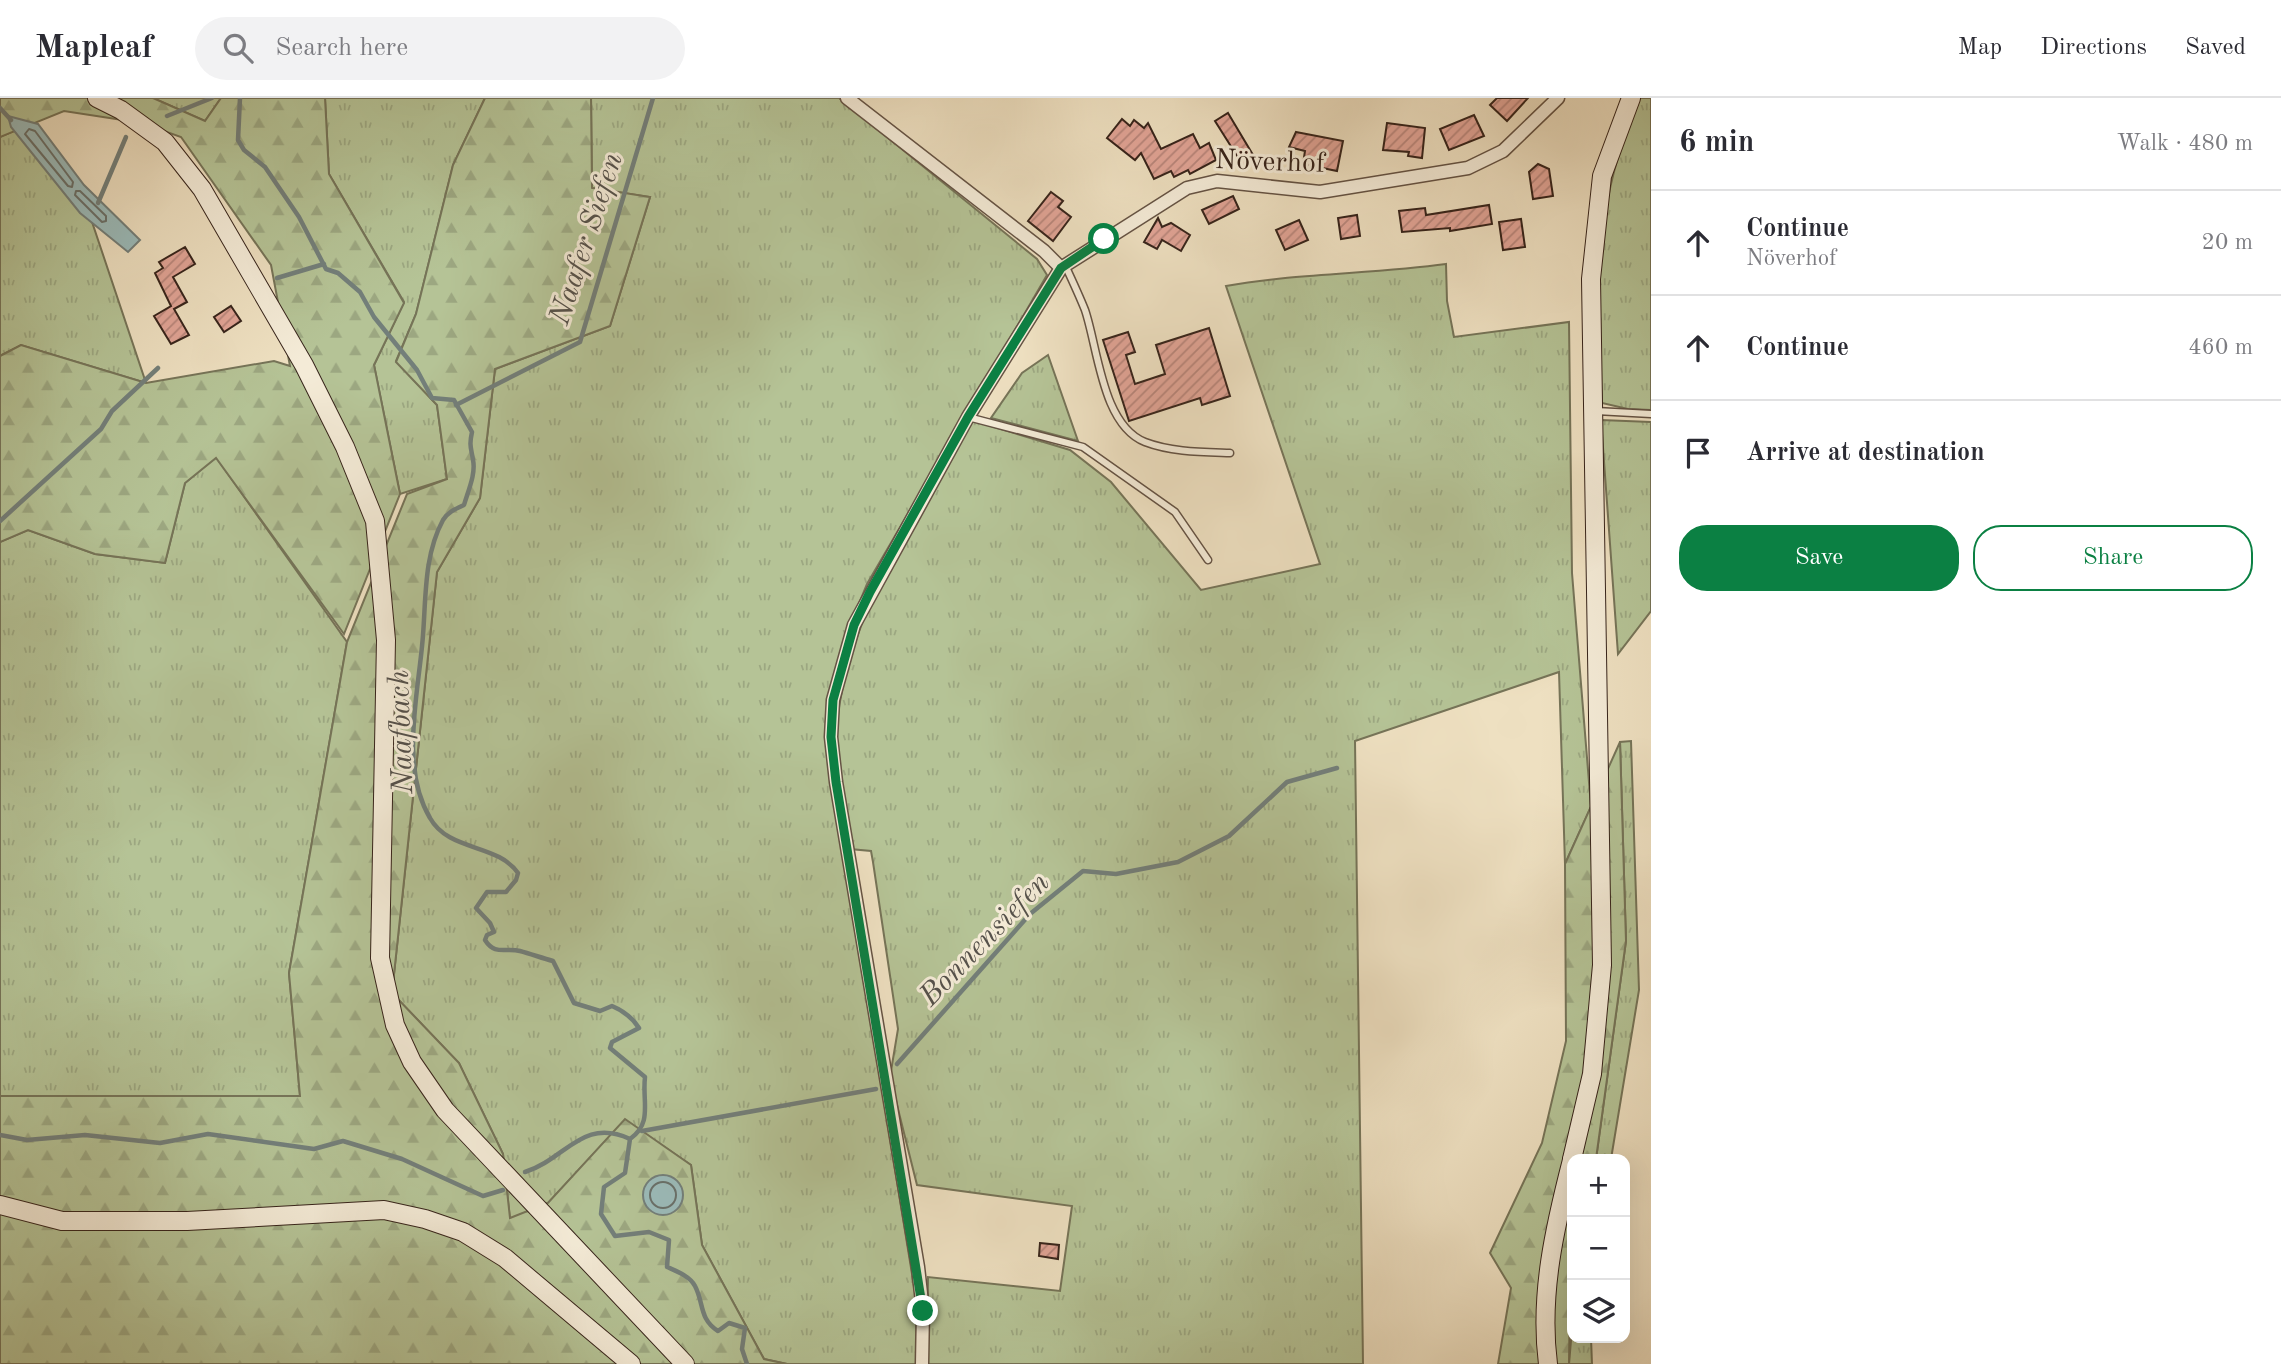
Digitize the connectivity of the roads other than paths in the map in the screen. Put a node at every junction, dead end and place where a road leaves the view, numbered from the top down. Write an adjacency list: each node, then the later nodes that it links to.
1 (97, 98): 15 (main road)
2 (847, 98): 5 (street)
3 (1558, 98): 5 (street, Növerhof)
4 (1631, 98): 6 (main road)
5 (1063, 267): 8 (street); 9 (lane)
6 (1594, 411): 7 (lane); 11 (main road)
7 (1651, 414)
8 (968, 417): 10 (lane); 16 (street)
9 (1230, 453)
10 (1208, 560)
11 (1573, 1154)
12 (1567, 1184): 17 (main road)
13 (0, 1205): 14 (main road)
14 (631, 1364)
15 (685, 1364)
16 (922, 1364)
17 (1548, 1364)

